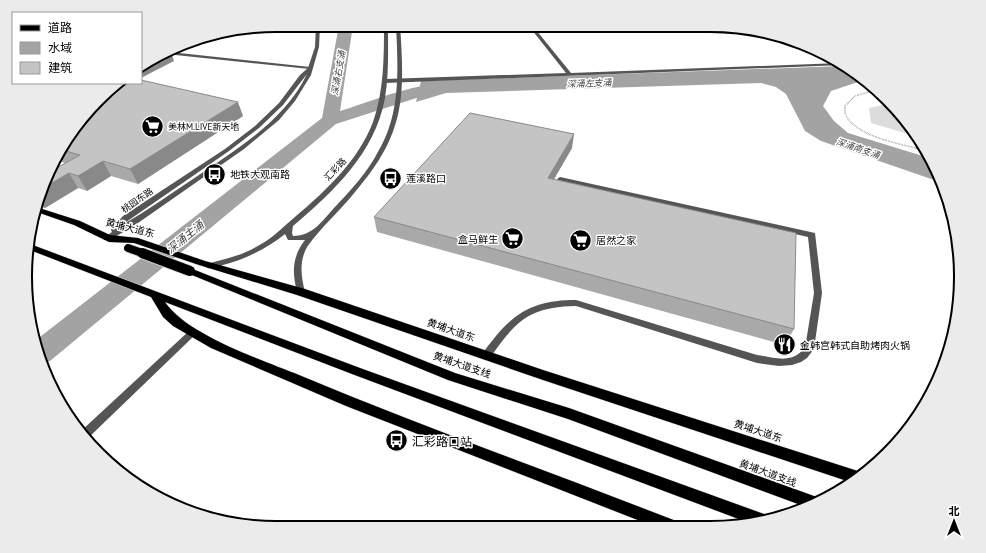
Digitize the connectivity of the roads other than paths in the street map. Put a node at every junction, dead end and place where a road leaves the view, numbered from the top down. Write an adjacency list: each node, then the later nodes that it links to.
1 (318, 32): 9 (street, 桃园东路)
2 (386, 32): 7 (street, 汇彩路)
3 (398, 32): 6 (street)
4 (536, 32): 10 (street)
5 (176, 54): 9 (street)
6 (400, 60): 7 (street); 12 (street)
7 (385, 61): 11 (street, 汇彩路)
8 (831, 64): 10 (street)
9 (310, 68): 17 (street, 桃园东路)
10 (570, 74): 12 (street)
11 (385, 81): 12 (street); 15 (street, 汇彩路)
12 (401, 81): 16 (street)
13 (560, 179): 23 (street)
14 (41, 211): 17 (main road, 黄埔大道东)
15 (290, 225): 16 (street); 19 (street, 汇彩路)
16 (317, 231): 20 (street)
17 (107, 238): 19 (main road, 黄埔大道东); 26 (main road, 黄埔大道支线, bridge)
18 (34, 249): 21 (main road)
19 (206, 264): 20 (main road, 黄埔大道东)
20 (301, 292): 23 (main road, 黄埔大道东)
21 (154, 294): 22 (main road); 27 (main road)
22 (192, 333): 24 (street); 28 (main road)
23 (486, 356): 25 (main road, 黄埔大道东)
24 (88, 431)
25 (851, 475)
26 (807, 500)
27 (753, 517)
28 (659, 521)

